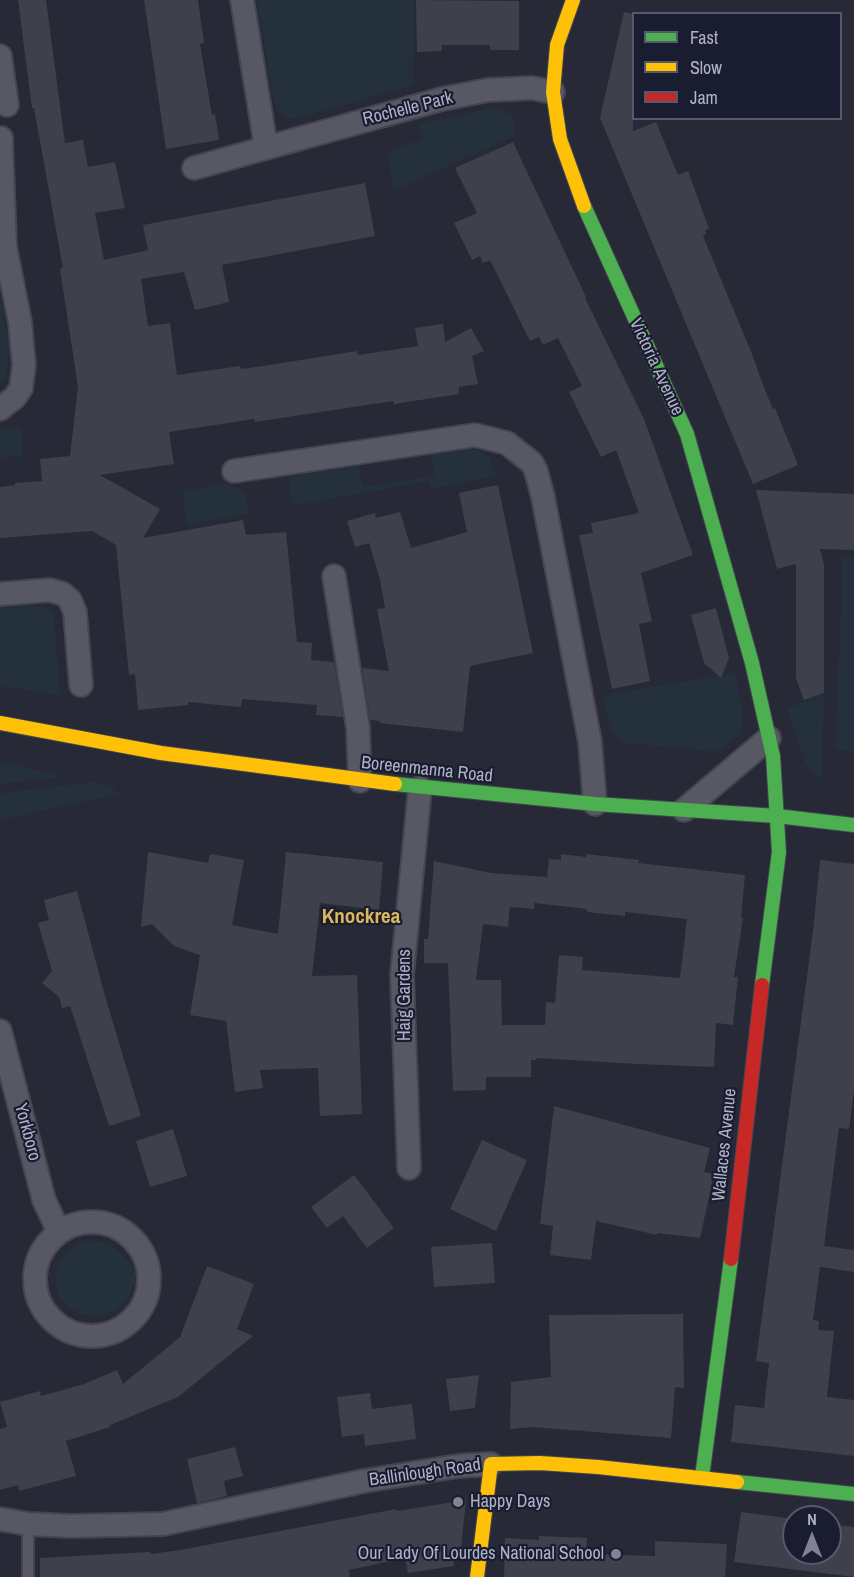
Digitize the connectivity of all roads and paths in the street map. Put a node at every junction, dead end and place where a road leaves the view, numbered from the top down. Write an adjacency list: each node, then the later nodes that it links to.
1 (242, 0): 7 (street)
2 (573, 0): 4 (street, Victoria Avenue)
3 (0, 56): 5 (street)
4 (553, 92): 7 (street, Rochelle Park); 16 (street, Victoria Avenue)
5 (7, 105)
6 (2, 138): 9 (street)
7 (266, 147): 8 (street, Rochelle Park)
8 (194, 168)
9 (3, 248): 10 (street)
10 (0, 409)
11 (234, 471): 19 (street)
12 (334, 576): 17 (street)
13 (0, 594): 14 (street)
14 (81, 685)
15 (0, 723): 17 (street, Boreenmanna Road)
16 (769, 738): 20 (street); 21 (street, Victoria Avenue)
17 (360, 781): 18 (street, Boreenmanna Road)
18 (420, 788): 19 (street, Boreenmanna Road); 24 (street, Haig Gardens)
19 (595, 804): 20 (street, Boreenmanna Road)
20 (684, 810): 21 (street, Boreenmanna Road)
21 (777, 816): 22 (street, Boreenmanna Road); 27 (street, Wallaces Avenue)
22 (854, 825)
23 (0, 1031): 25 (street, Yorkboro)
24 (409, 1168)
25 (58, 1232): 25 (street)
26 (491, 1464): 27 (street, Ballinlough Road); 30 (street, Ballinlough Road); 32 (street)
27 (702, 1477): 28 (street, Ballinlough Road)
28 (854, 1494)
29 (0, 1519): 30 (street, Ballinlough Road)
30 (28, 1524): 31 (lane)
31 (28, 1577)
32 (477, 1577)

